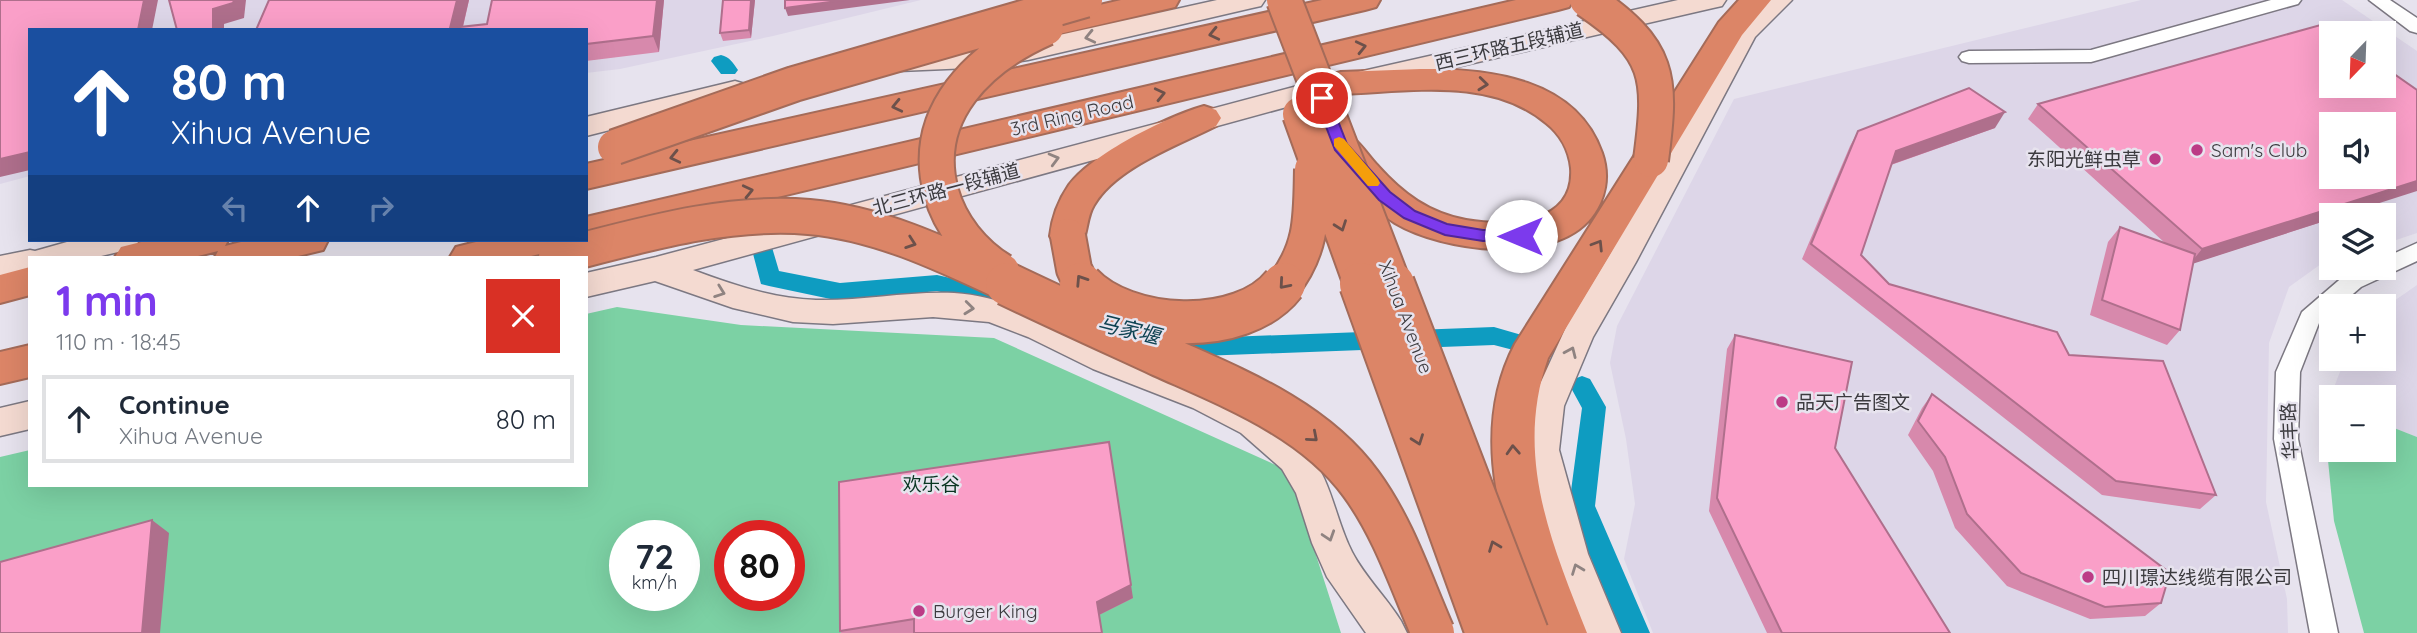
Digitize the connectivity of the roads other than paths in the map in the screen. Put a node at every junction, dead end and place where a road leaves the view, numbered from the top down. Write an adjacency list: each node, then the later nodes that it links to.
1 (1027, 0): 17 (main road)
2 (1085, 0): 23 (highway, bridge)
3 (1164, 0): 14 (highway)
4 (1252, 0): 17 (main road, one-way to 17)
5 (1365, 0): 13 (highway)
6 (1558, 0): 18 (highway, 3rd Ring Road, one-way to 6)
7 (1587, 0): 24 (highway, bridge)
8 (1713, 0): 19 (main road, 西三环路五段辅道)
9 (1756, 0): 24 (highway)
10 (1779, 0): 59 (main road, one-way to 10)
11 (2292, 0): 16 (street)
12 (2378, 0): 15 (street)
13 (1275, 6): 22 (highway, Xihua Avenue, bridge); 25 (highway, one-way to 25)
14 (1055, 24): 23 (highway, bridge); 47 (highway, bridge)
15 (2417, 27)
16 (1969, 57)
17 (785, 76): 21 (main road)
18 (1300, 78): 19 (main road, 西三环路五段辅道); 20 (main road, 北三环路一段辅道); 26 (highway, 3rd Ring Road, one-way to 18)
19 (1342, 83): 22 (highway, one-way to 22)
20 (1204, 118): 22 (highway, one-way to 20, bridge); 40 (main road, 北三环路一段辅道, one-way to 20)
21 (588, 126)
22 (1327, 148): 56 (highway, Xihua Avenue, one-way to 56, bridge); 57 (highway, Xihua Avenue, one-way to 22, bridge)
23 (600, 150)
24 (1651, 160): 58 (highway, one-way to 24)
25 (588, 177)
26 (588, 230)
27 (115, 242): 32 (main road)
28 (301, 242): 34 (highway)
29 (534, 242): 35 (highway)
30 (195, 243): 33 (highway)
31 (2417, 251): 38 (street, 华丰路)
32 (52, 256)
33 (138, 256)
34 (238, 256)
35 (473, 256)
36 (560, 256): 47 (highway, one-way to 47, bridge)
37 (28, 261): 39 (main road)
38 (2396, 261)
39 (0, 268)
40 (656, 269): 43 (main road, 北三环路一段辅道); 54 (main road, one-way to 54)
41 (2355, 280): 60 (street, 华丰路)
42 (28, 282): 44 (highway)
43 (588, 285)
44 (0, 289)
45 (28, 303): 46 (highway)
46 (0, 310)
47 (1077, 316): 55 (highway, one-way to 55, bridge)
48 (28, 361): 49 (highway)
49 (0, 368)
50 (28, 388): 51 (highway)
51 (0, 394)
52 (28, 415): 53 (main road)
53 (0, 422)
54 (1388, 633)
55 (1433, 633)
56 (1487, 633)
57 (1527, 633)
58 (1564, 633)
59 (1602, 633)
60 (2324, 633)

